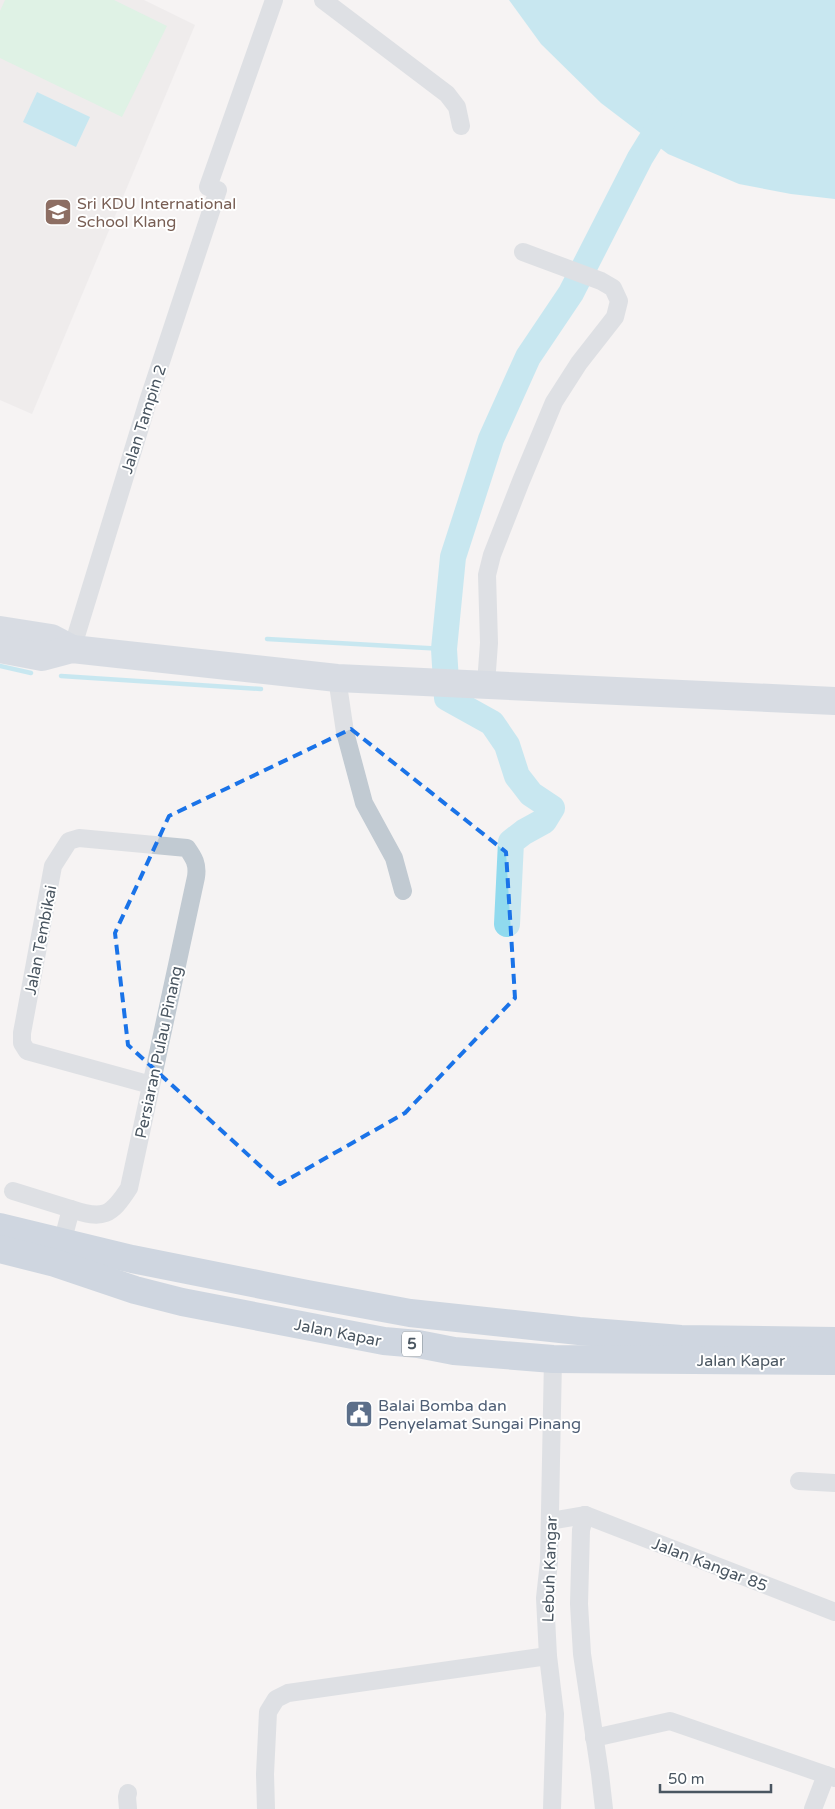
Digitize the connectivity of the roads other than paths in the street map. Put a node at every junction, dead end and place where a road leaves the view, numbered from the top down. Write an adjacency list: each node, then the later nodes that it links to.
1 (274, 0): 7 (street, Jalan Tampin 2)
2 (323, 0): 3 (street)
3 (461, 126)
4 (523, 252): 9 (street)
5 (0, 630): 7 (main road)
6 (0, 649): 7 (main road)
7 (72, 649): 8 (main road)
8 (337, 678): 9 (main road); 12 (street)
9 (477, 684): 10 (main road)
10 (835, 700)
11 (79, 838): 13 (street, Persiaran Pulau Pinang); 13 (street, Jalan Tembikai)
12 (403, 891)
13 (151, 1085): 15 (street, Persiaran Pulau Pinang)
14 (13, 1191): 15 (street, Persiaran Pulau Pinang)
15 (71, 1209): 17 (street)
16 (0, 1227): 17 (highway, Jalan Kapar / 5)
17 (62, 1243): 19 (highway, Jalan Kapar / 5)
18 (0, 1249): 20 (highway, Jalan Kapar / 5)
19 (835, 1341)
20 (553, 1360): 21 (highway, Jalan Kapar / 5); 25 (street, Lebuh Kangar)
21 (835, 1360)
22 (799, 1481): 23 (street)
23 (835, 1483)
24 (585, 1515): 25 (street); 26 (street, Jalan Kangar 85); 28 (street)
25 (550, 1521): 27 (street, Lebuh Kangar)
26 (835, 1612)
27 (548, 1656): 30 (street); 31 (street, Lebuh Kangar)
28 (594, 1738): 29 (street); 32 (street)
29 (831, 1776): 33 (street)
30 (266, 1809)
31 (552, 1809)
32 (604, 1809)
33 (813, 1809)

